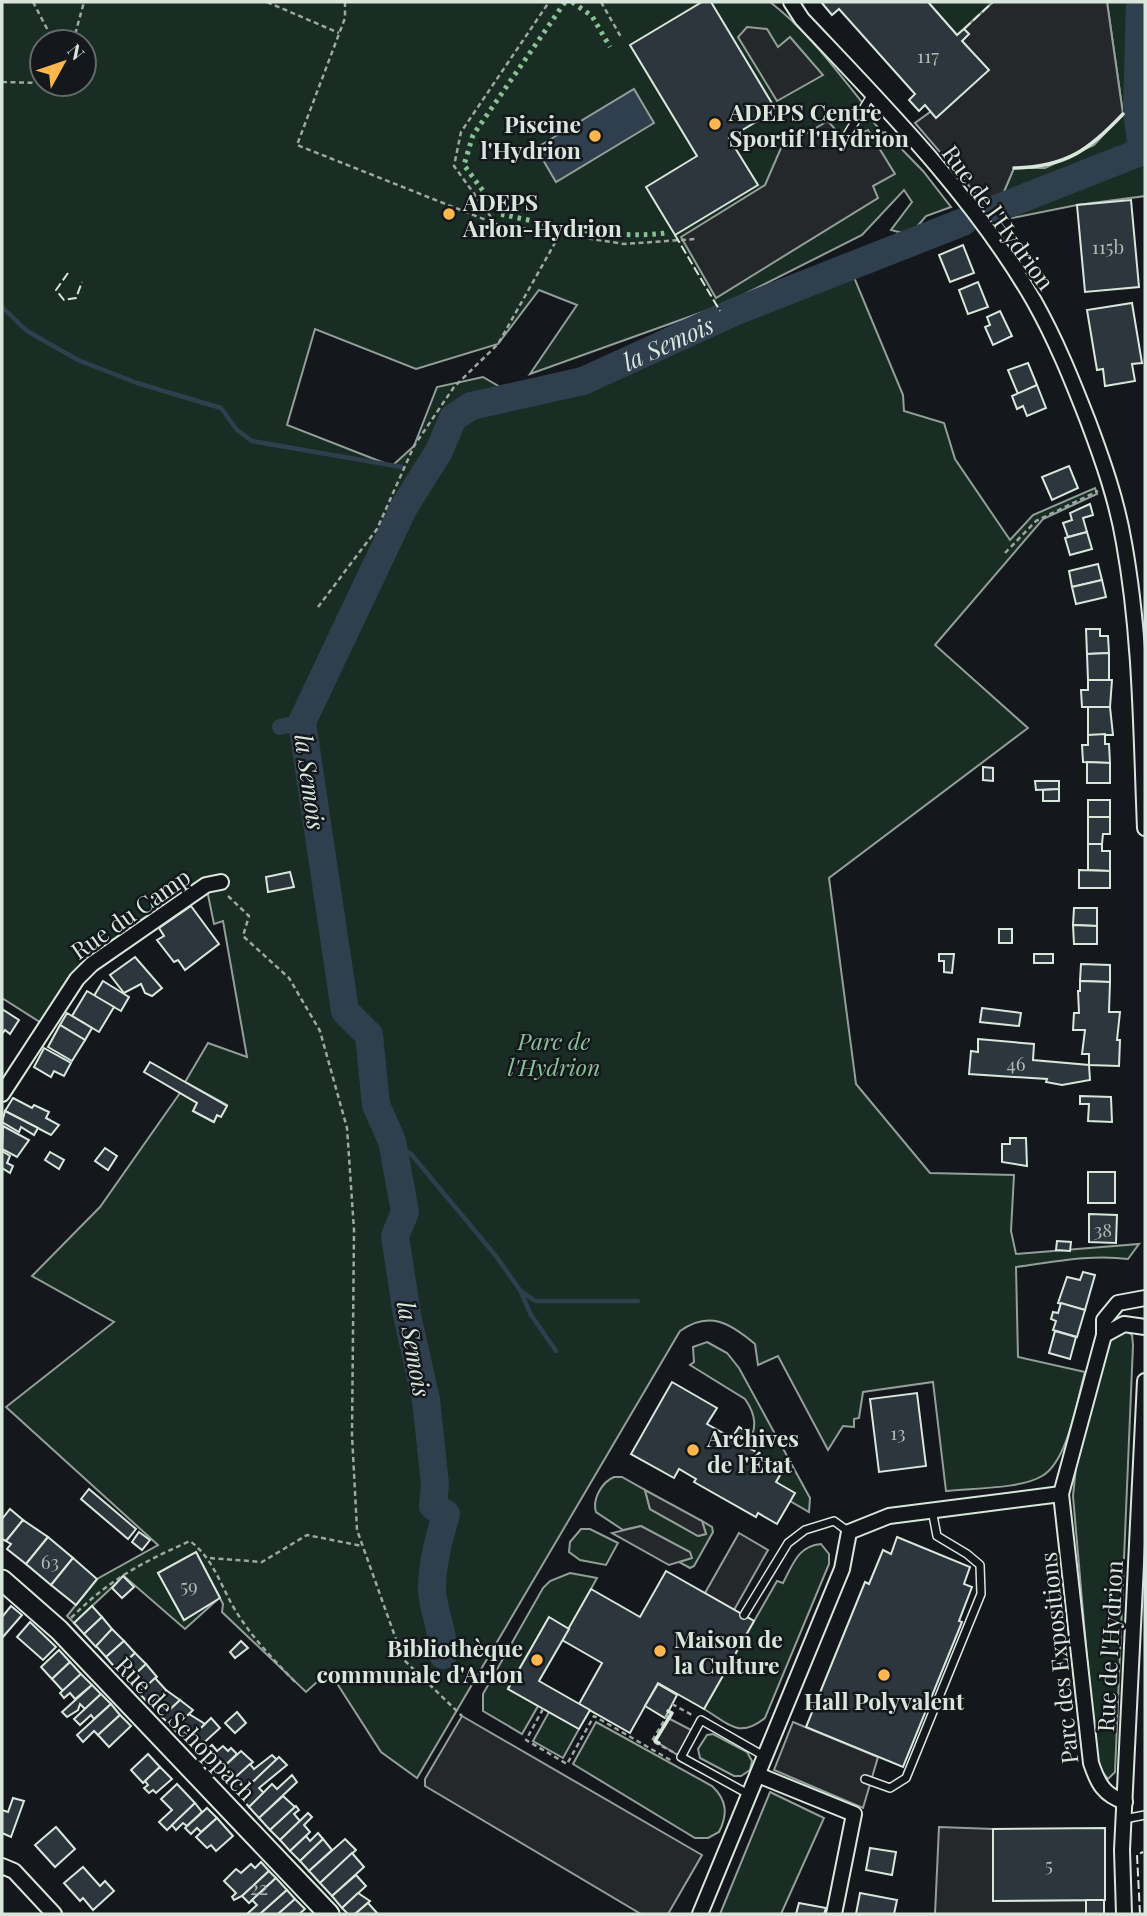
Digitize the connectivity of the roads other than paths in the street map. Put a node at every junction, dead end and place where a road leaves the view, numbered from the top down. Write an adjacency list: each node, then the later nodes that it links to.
1 (792, 2): 2 (street, Rue de l'Hydrion)
2 (872, 94): 3 (lane); 4 (street, Rue de l'Hydrion)
3 (844, 140)
4 (1145, 828)
5 (222, 882): 6 (street, Rue du Camp)
6 (2, 1094)
7 (1145, 1298): 9 (street, Parc des Expositions)
8 (1145, 1326): 9 (street)
9 (1104, 1335): 11 (street, Parc des Expositions)
10 (1145, 1381): 20 (street, Rue de l'Hydrion)
11 (1061, 1494): 12 (street); 20 (street, Parc des Expositions)
12 (932, 1510): 13 (street); 18 (lane)
13 (849, 1532): 15 (lane); 16 (street)
14 (2, 1580): 25 (main road, Rue de Schoppach)
15 (744, 1615)
16 (765, 1756): 17 (street); 19 (lane)
17 (758, 1775): 19 (street); 27 (street)
18 (866, 1779)
19 (750, 1794): 26 (street)
20 (1125, 1801): 22 (street, Rue de l'Hydrion)
21 (1145, 1815): 22 (lane)
22 (1124, 1819): 28 (street, Rue de l'Hydrion)
23 (2, 1866): 24 (street)
24 (54, 1914)
25 (329, 1914)
26 (700, 1914)
27 (834, 1914)
28 (1124, 1914)

